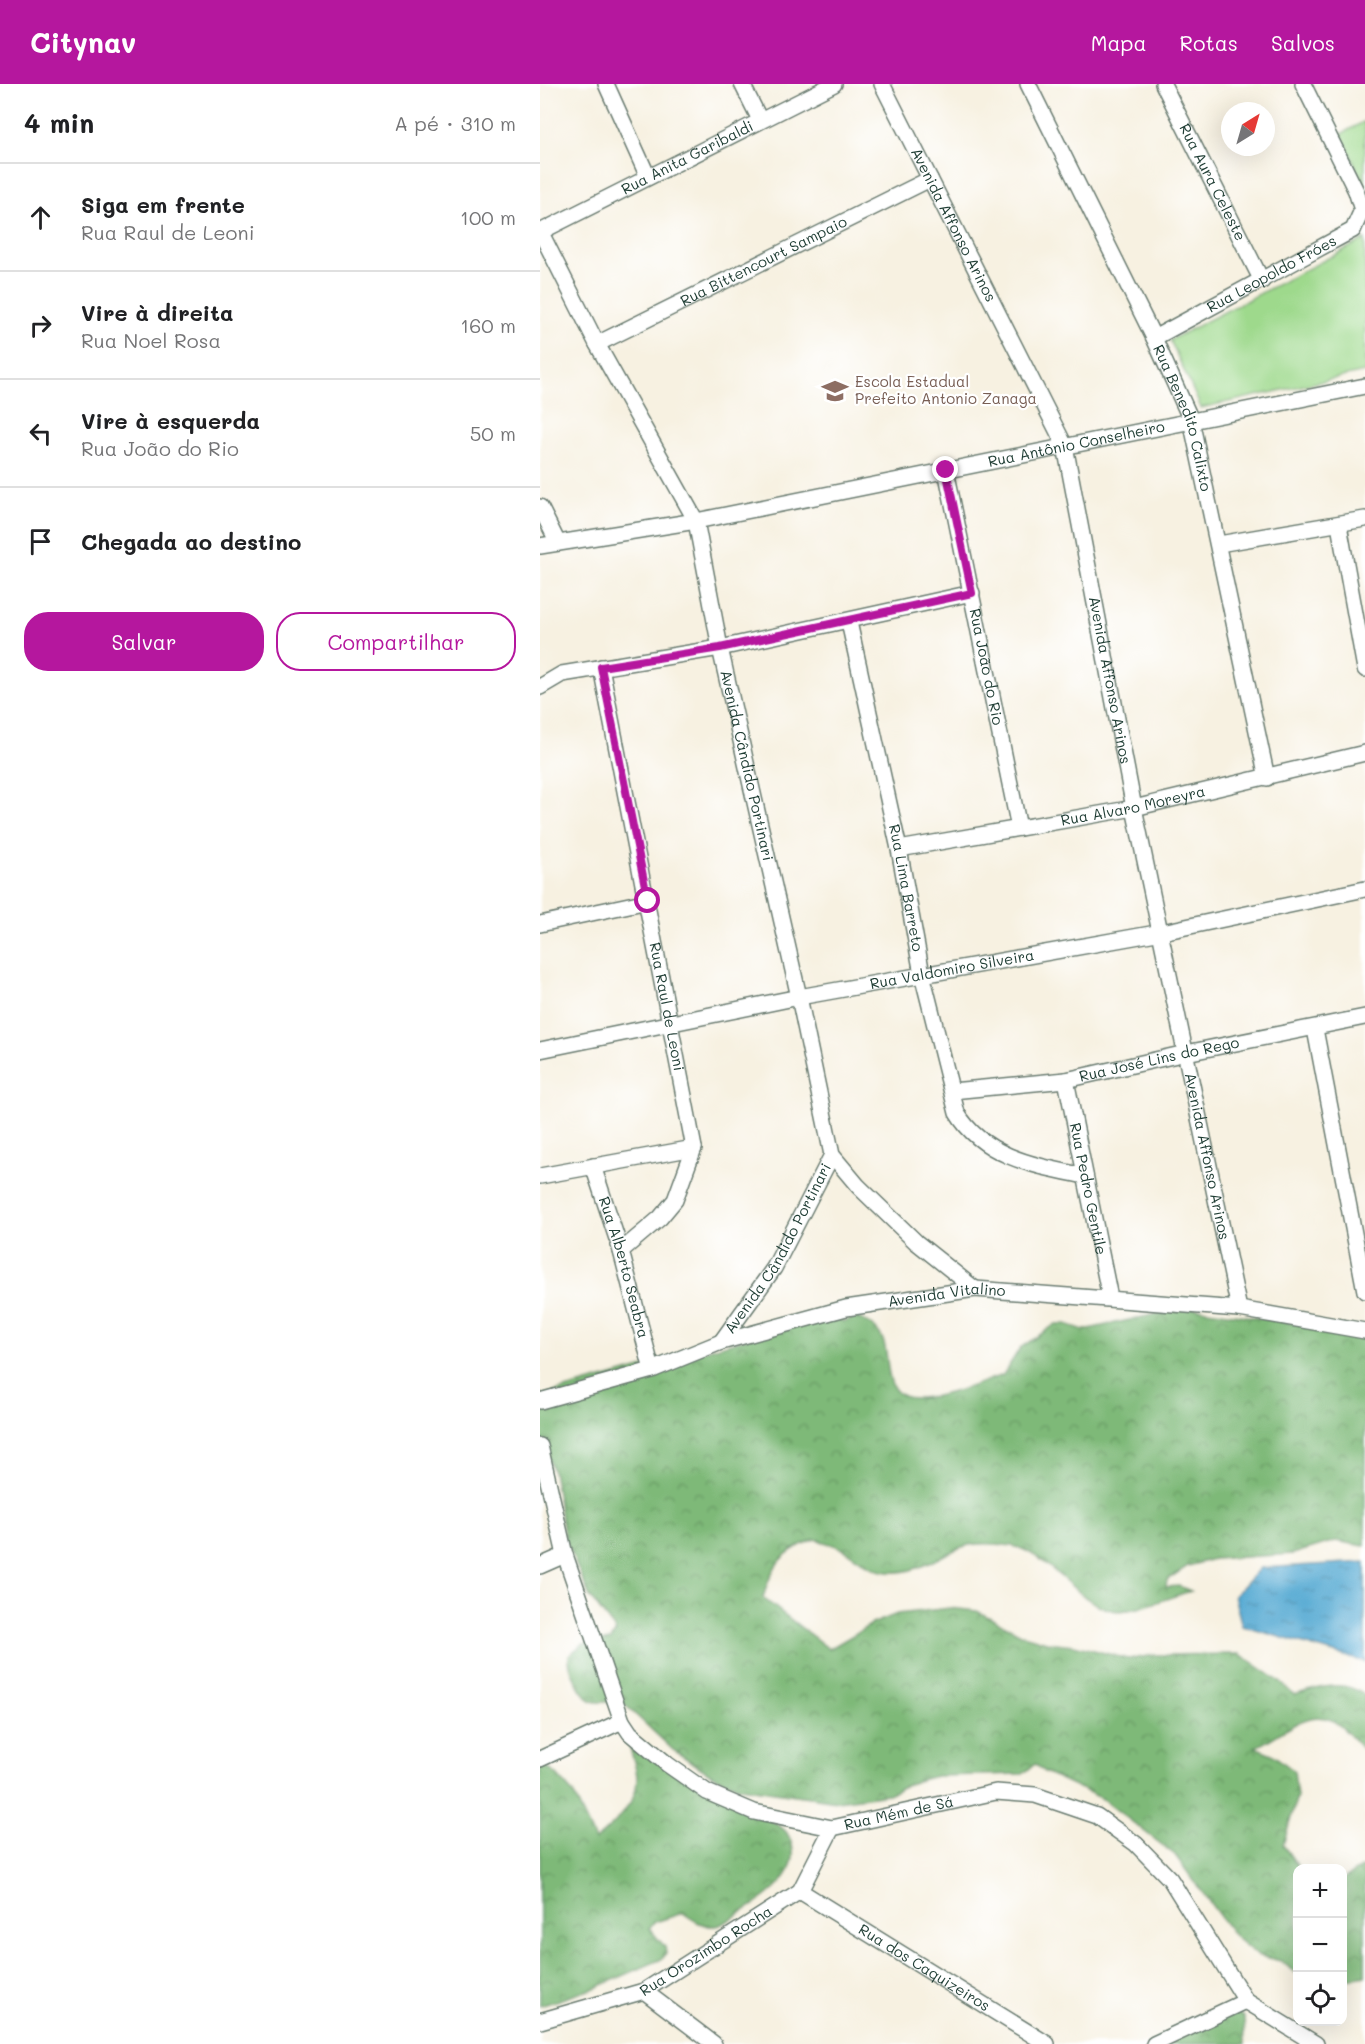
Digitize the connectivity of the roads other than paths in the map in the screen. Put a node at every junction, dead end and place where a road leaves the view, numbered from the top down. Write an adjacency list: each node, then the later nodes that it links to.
1 (606, 84): 9 (street)
2 (742, 84): 8 (street)
3 (834, 84): 8 (street, Rua Anita Garibaldi)
4 (882, 84): 10 (street, Avenida Affonso Arinos)
5 (1028, 84): 13 (street, Rua Benedito Calixto)
6 (1163, 84): 12 (street, Rua Aura Celeste)
7 (1303, 84): 12 (street, Rua Leopoldo Fróes)
8 (760, 120): 9 (street, Rua Anita Garibaldi)
9 (648, 177): 11 (street, Rua Anita Garibaldi)
10 (930, 179): 14 (street, Rua Bittencourt Sampaio); 17 (street, Avenida Affonso Arinos)
11 (540, 232): 14 (street, Avenida Cândido Portinari)
12 (1262, 280): 13 (street, Rua Leopoldo Fróes)
13 (1154, 338): 16 (street, Rua Benedito Calixto)
14 (597, 344): 21 (street, Avenida Cândido Portinari)
15 (1365, 386): 16 (street, Rua Antônio Conselheiro)
16 (1191, 420): 17 (street, Rua Antônio Conselheiro); 24 (street, Rua Benedito Calixto)
17 (1065, 446): 18 (street, Rua Antônio Conselheiro); 34 (street, Avenida Affonso Arinos)
18 (946, 470): 21 (street, Rua Antônio Conselheiro); 26 (street, Rua João do Rio)
19 (540, 507): 23 (street)
20 (1365, 519): 22 (street)
21 (696, 521): 23 (street, Rua Antônio Conselheiro); 28 (street, Avenida Cândido Portinari)
22 (1339, 525): 24 (street); 30 (street)
23 (558, 543): 25 (street, Rua Antônio Conselheiro)
24 (1219, 544): 33 (street, Rua Benedito Calixto)
25 (540, 546)
26 (972, 593): 27 (street); 35 (street, Rua João do Rio)
27 (849, 622): 28 (street); 36 (street, Rua Lima Barreto)
28 (720, 648): 29 (street); 42 (street, Avenida Cândido Portinari)
29 (601, 667): 31 (street); 38 (street, Rua Raul de Leoni)
30 (1365, 669)
31 (540, 687)
32 (1365, 753): 33 (street, Rua Alvaro Moreyra)
33 (1267, 778): 34 (street, Rua Alvaro Moreyra)
34 (1134, 808): 35 (street, Rua Alvaro Moreyra); 40 (street, Avenida Affonso Arinos)
35 (1018, 828): 36 (street, Rua Alvaro Moreyra)
36 (899, 849): 41 (street, Rua Lima Barreto)
37 (1365, 889): 40 (street, Rua Valdomiro Silveira)
38 (648, 901): 39 (street); 44 (street, Rua Raul de Leoni)
39 (540, 924)
40 (1162, 932): 41 (street, Rua Valdomiro Silveira); 47 (street, Avenida Affonso Arinos)
41 (922, 974): 42 (street, Rua Valdomiro Silveira); 49 (street, Rua Lima Barreto)
42 (800, 997): 44 (street, Rua Valdomiro Silveira); 51 (street, Avenida Cândido Portinari)
43 (1365, 1017): 45 (street, Rua José Lins do Rego)
44 (672, 1023): 46 (street, Rua Valdomiro Silveira); 50 (street, Rua Raul de Leoni)
45 (1315, 1029): 47 (street, Rua José Lins do Rego); 57 (street)
46 (540, 1050)
47 (1186, 1053): 48 (street, Rua José Lins do Rego); 59 (street, Avenida Affonso Arinos)
48 (1066, 1080): 49 (street, Rua José Lins do Rego); 54 (street, Rua Pedro Gentile)
49 (952, 1091): 54 (street, Rua Lima Barreto)
50 (694, 1148): 52 (street); 55 (street)
51 (832, 1155): 56 (street, Avenida Cândido Portinari); 61 (street, Avenida Cândido Portinari)
52 (593, 1166): 53 (street); 55 (street, Rua Alberto Seabra)
53 (540, 1176)
54 (1085, 1176): 58 (street, Rua Pedro Gentile)
55 (621, 1251): 62 (street, Rua Alberto Seabra)
56 (975, 1289): 58 (street, Avenida Vitalino); 61 (street, Avenida Vitalino)
57 (1365, 1291)
58 (1110, 1298): 59 (street, Avenida Vitalino)
59 (1239, 1309): 60 (street, Avenida Vitalino)
60 (1365, 1331)
61 (721, 1342): 62 (street, Avenida Vitalino)
62 (652, 1370): 63 (street, Avenida Vitalino)
63 (540, 1401)
64 (540, 1446): 65 (street, Rua Mém de Sá)
65 (565, 1555): 66 (street); 67 (street, Rua Mém de Sá)
66 (540, 1566)
67 (621, 1721): 68 (street); 69 (street, Rua Mém de Sá)
68 (540, 1759)
69 (832, 1828): 70 (street); 72 (street, Rua Mém de Sá)
70 (800, 1891): 71 (street, Rua Orozimbo Rocha); 75 (street, Rua dos Caquizeiros)
71 (644, 1991): 73 (street, Rua Orozimbo Rocha); 74 (street)
72 (1246, 2001): 76 (street); 77 (street, Rua Mém de Sá)
73 (540, 2021)
74 (714, 2044)
75 (1047, 2044)
76 (1154, 2044)
77 (1316, 2044)

